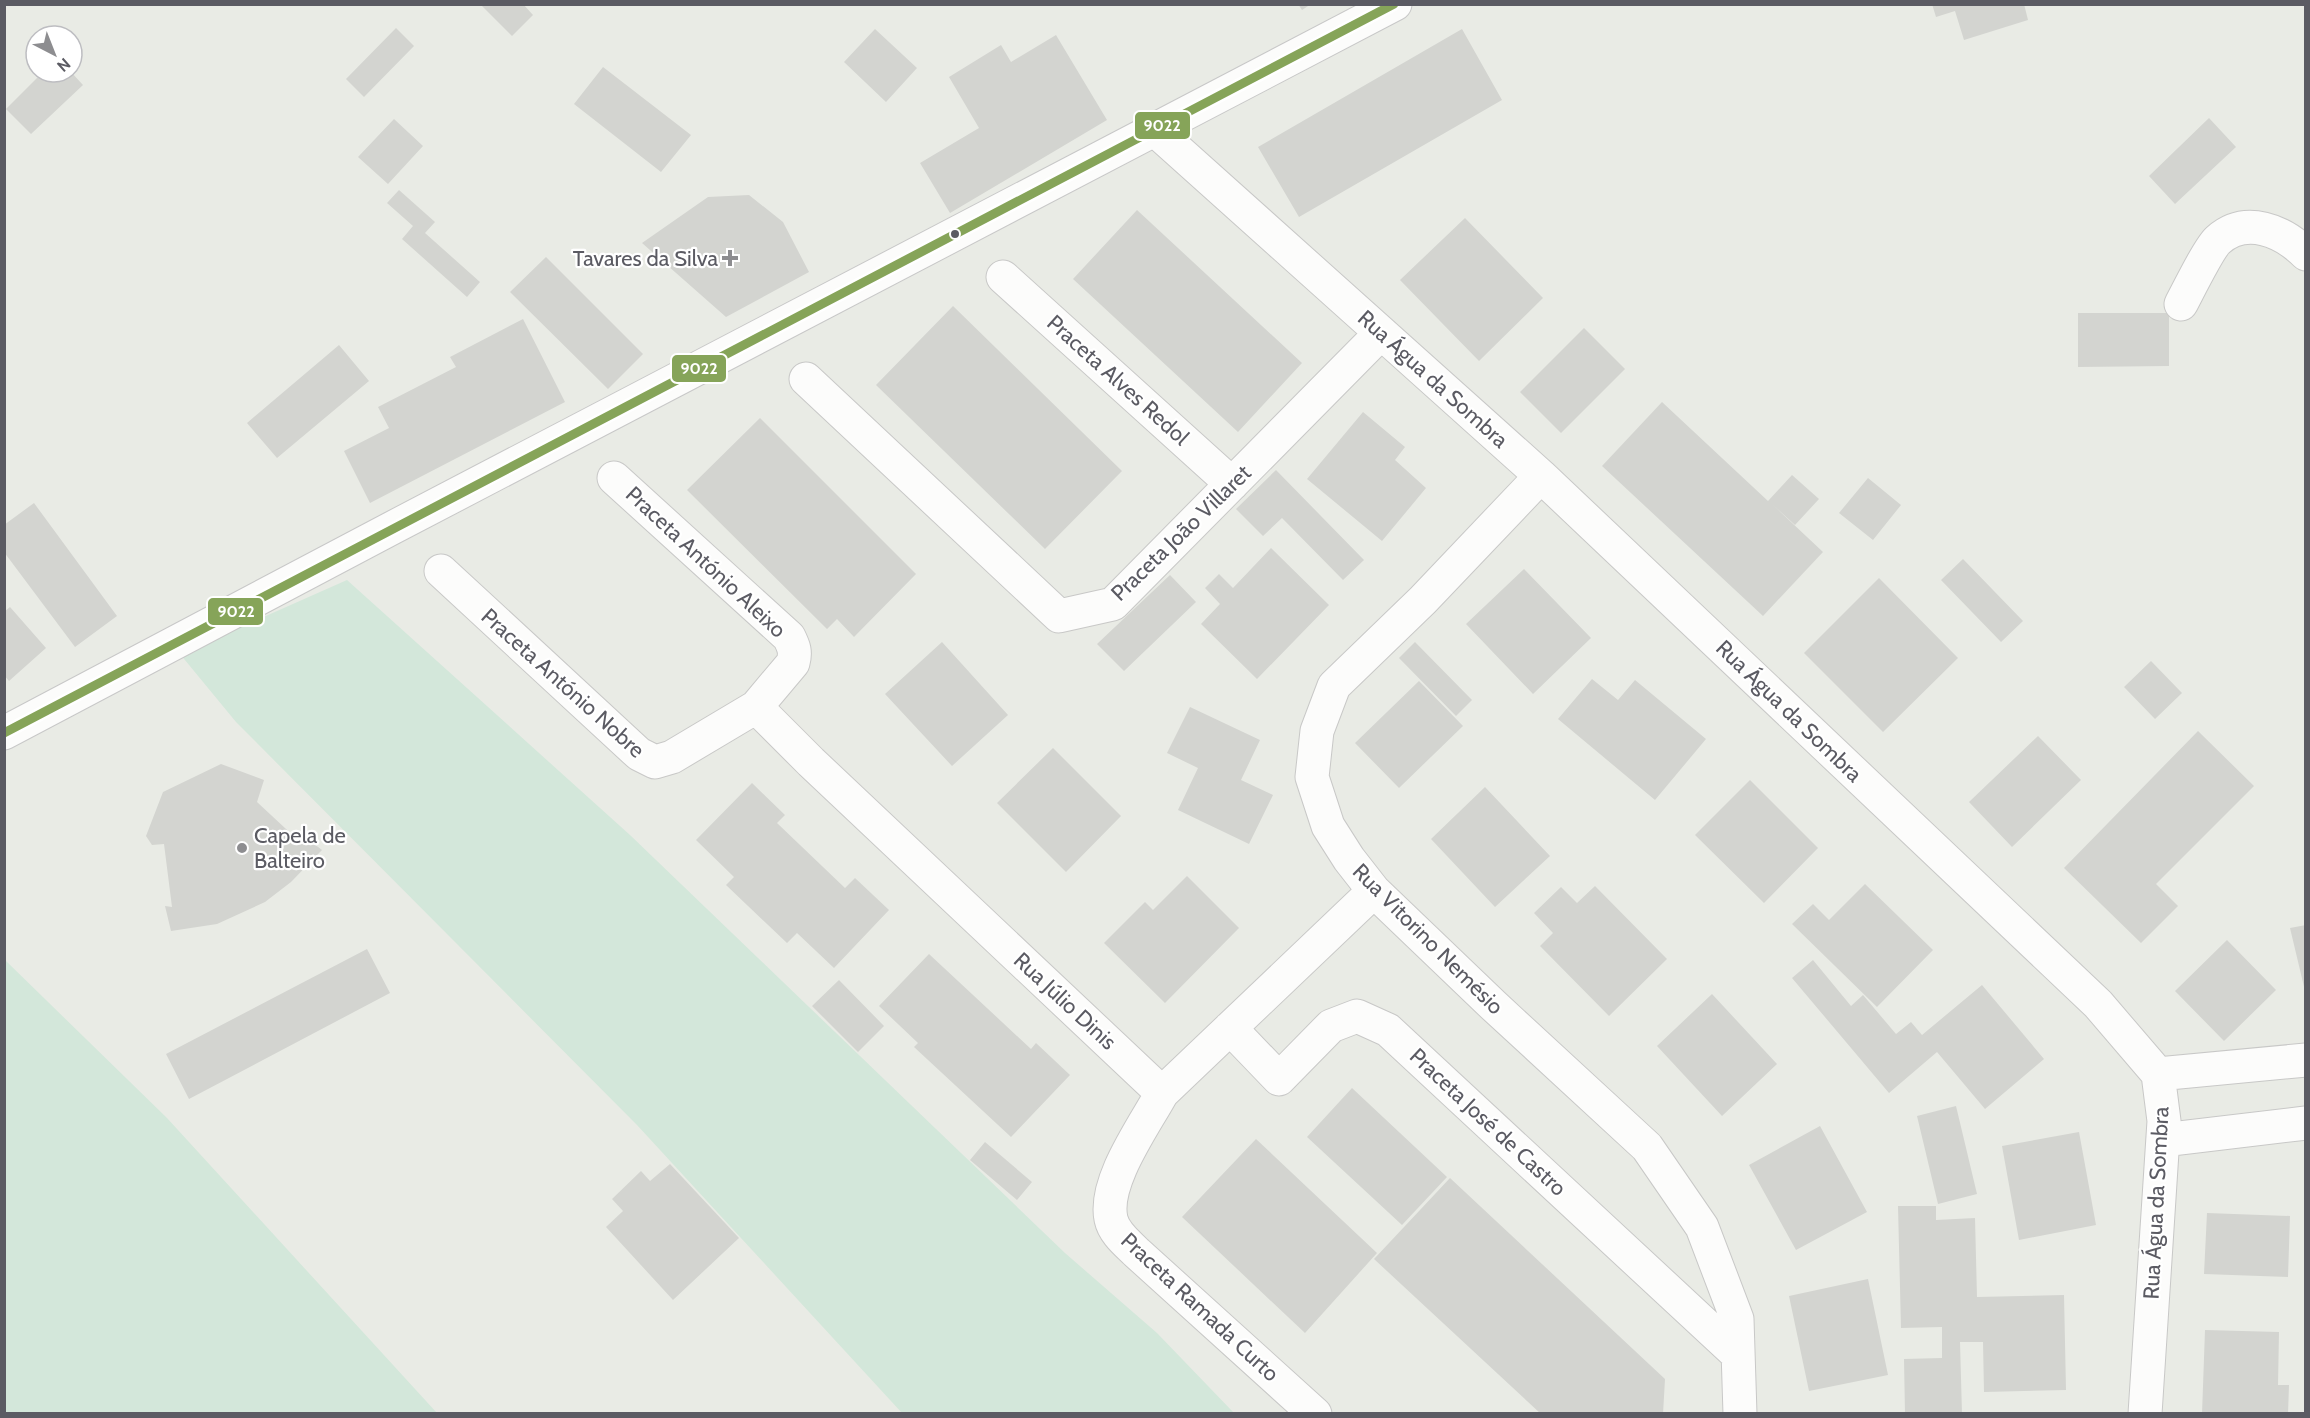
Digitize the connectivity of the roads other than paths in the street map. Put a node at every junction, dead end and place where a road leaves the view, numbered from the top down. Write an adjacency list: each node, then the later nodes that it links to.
1 (1395, 4): 2 (street)
2 (1155, 130): 6 (street, Rua Água da Sombra); 13 (street)
3 (2306, 254): 5 (street)
4 (1003, 277): 10 (street, Praceta Alves Redol)
5 (2181, 304)
6 (1381, 333): 8 (street, Rua Água da Sombra); 10 (street, Praceta João Villaret)
7 (806, 379): 10 (street, Praceta João Villaret)
8 (1541, 476): 14 (street, Rua Vitorino Nemésio); 17 (street, Rua Água da Sombra)
9 (614, 478): 12 (street, Praceta António Aleixo)
10 (1233, 484)
11 (441, 571): 12 (street, Praceta António Nobre)
12 (756, 707): 18 (street, Rua Júlio Dinis)
13 (4, 733)
14 (1374, 891): 15 (street); 21 (street, Rua Vitorino Nemésio)
15 (1230, 1028): 18 (street); 21 (street, Praceta José de Castro)
16 (2306, 1060): 17 (street)
17 (2158, 1074): 20 (street, Rua Água da Sombra)
18 (1162, 1093): 22 (street, Praceta Ramada Curto)
19 (2306, 1123): 20 (street)
20 (2163, 1140): 24 (street, Rua Água da Sombra)
21 (1738, 1355): 23 (street, Rua Vitorino Nemésio)
22 (1315, 1413)
23 (1740, 1413)
24 (2145, 1413)

